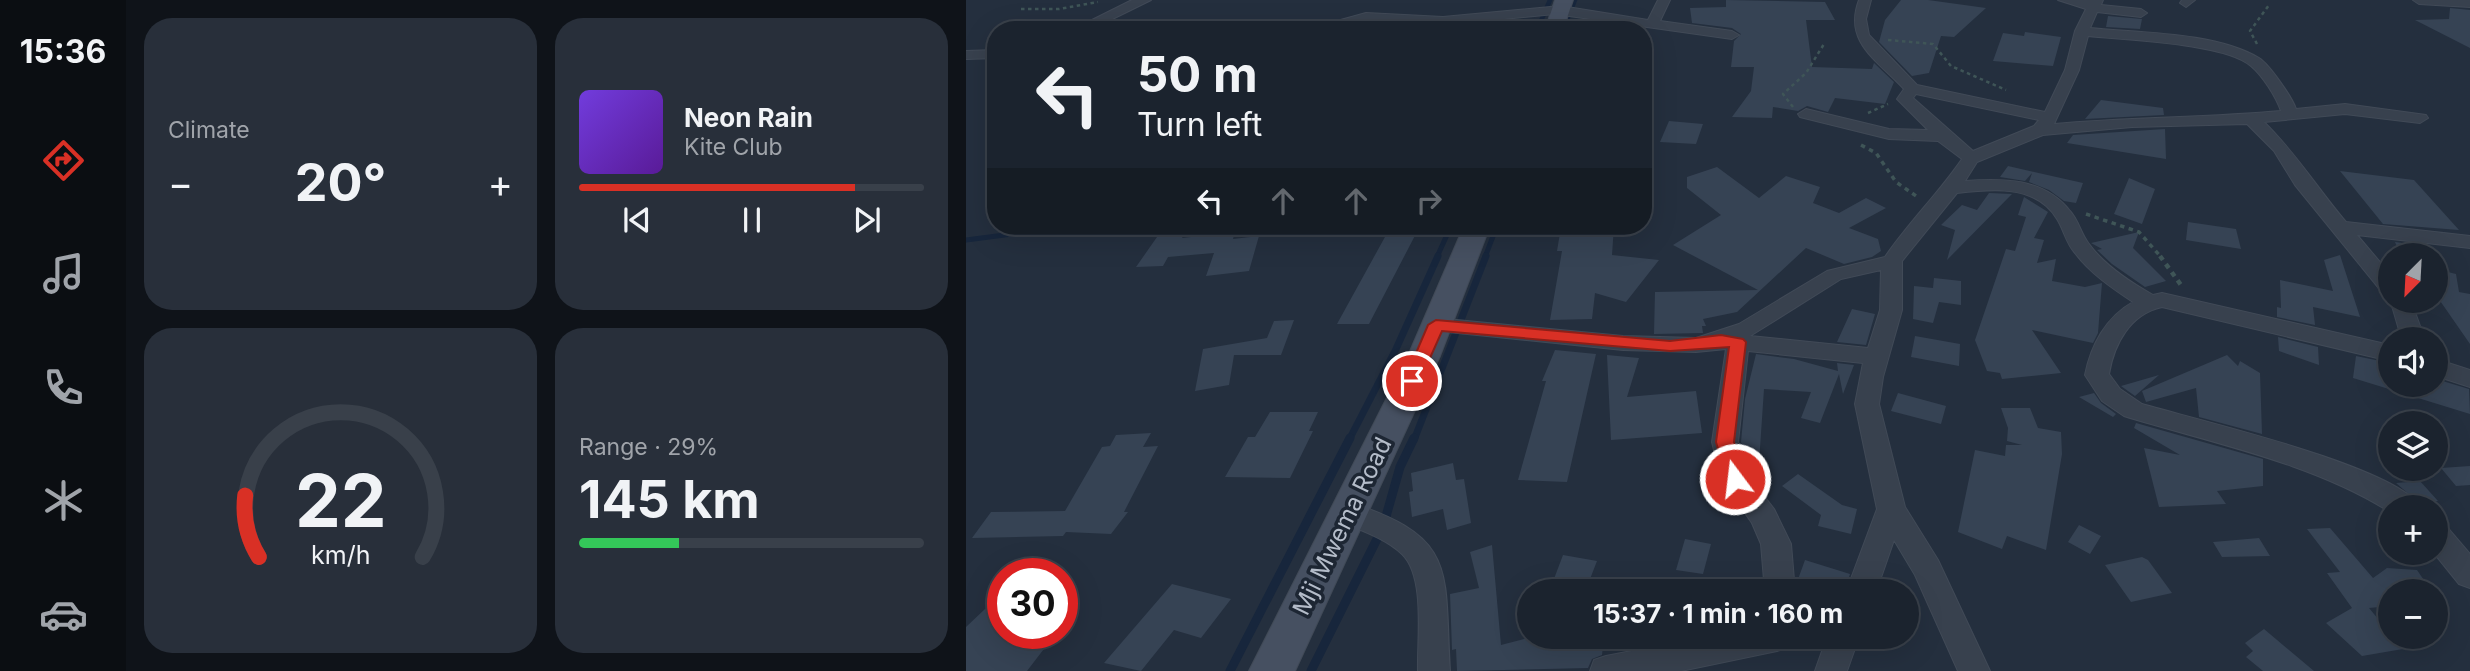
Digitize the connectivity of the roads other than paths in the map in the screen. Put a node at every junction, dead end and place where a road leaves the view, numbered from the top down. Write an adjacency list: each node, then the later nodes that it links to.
1 (1145, 0): 10 (street)
2 (1664, 0): 15 (street)
3 (1865, 0): 20 (street)
4 (2064, 0): 7 (street)
5 (2418, 0): 6 (street)
6 (2470, 3)
7 (2094, 4): 9 (street); 16 (street)
8 (1560, 13): 12 (street); 14 (street)
9 (2141, 13)
10 (1097, 21)
11 (1347, 21): 13 (street)
12 (1443, 21)
13 (1443, 21)
14 (1627, 21)
15 (1652, 24): 17 (street)
16 (2082, 31): 22 (street); 24 (street)
17 (1732, 35)
18 (987, 54): 19 (street)
19 (966, 55)
20 (1908, 93): 24 (street); 26 (street)
21 (1806, 114): 26 (street)
22 (2291, 116): 23 (street); 25 (street)
23 (2420, 118)
24 (2048, 119): 25 (street); 27 (street)
25 (2252, 119): 29 (street)
26 (1942, 136): 27 (street)
27 (1971, 158): 28 (street)
28 (1951, 188): 32 (street); 34 (street)
29 (2343, 229): 31 (street); 33 (street)
30 (1473, 235): 35 (main road, Mji Mwema Road)
31 (2470, 242)
32 (1892, 261): 36 (street); 38 (street)
33 (2378, 272)
34 (2148, 302): 37 (street); 41 (street)
35 (1436, 325): 36 (street); 43 (main road, Mji Mwema Road)
36 (1729, 341): 38 (street); 46 (street)
37 (2378, 351)
38 (1879, 357): 42 (street)
39 (2448, 371): 40 (street)
40 (2470, 379)
41 (2386, 495)
42 (1891, 509): 47 (street); 54 (street)
43 (1349, 513): 50 (main road, Mji Mwema Road); 51 (street)
44 (2448, 548): 45 (street)
45 (2470, 575)
46 (1779, 579)
47 (1866, 579)
48 (1717, 649): 52 (street)
49 (1839, 649): 53 (street)
50 (1272, 671)
51 (1434, 671)
52 (1606, 671)
53 (1831, 671)
54 (1974, 671)

